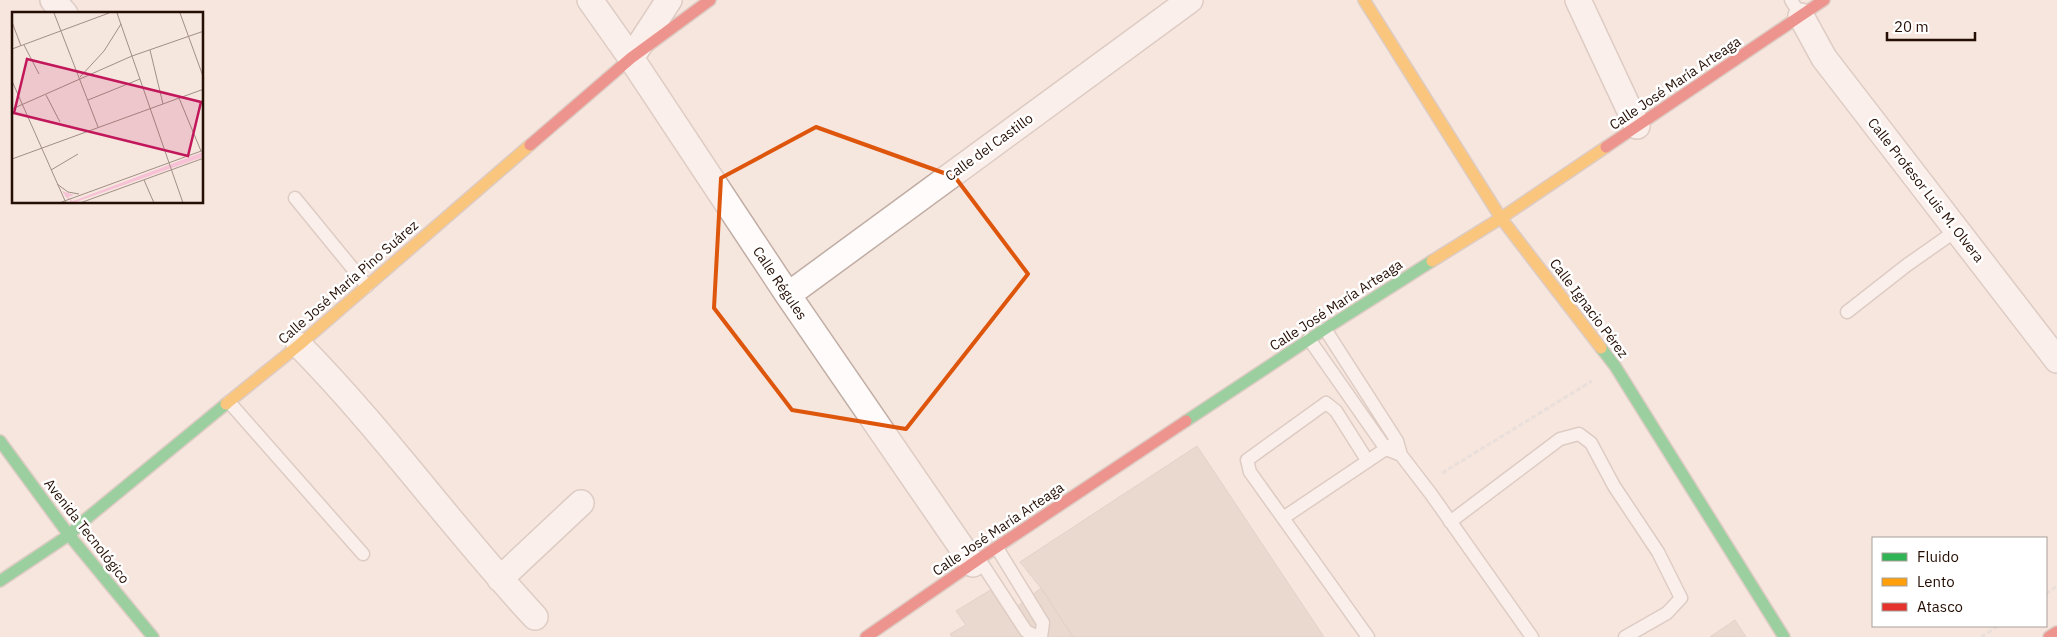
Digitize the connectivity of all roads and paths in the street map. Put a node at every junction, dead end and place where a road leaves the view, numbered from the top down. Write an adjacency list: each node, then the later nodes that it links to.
1 (53, 0): 10 (street)
2 (590, 0): 11 (street, Calle Régules)
3 (669, 0): 11 (street)
4 (710, 0): 11 (street, Calle José María Pino Suárez)
5 (1190, 0): 17 (street, Calle del Castillo)
6 (1364, 0): 14 (street, Calle Ignacio Pérez)
7 (1578, 0): 12 (street)
8 (1824, 0): 9 (street, Calle José María Arteaga)
9 (1796, 8): 12 (street, Calle José María Arteaga); 15 (street, Calle Profesor Luis M. Olvera)
10 (63, 12)
11 (631, 58): 16 (street, Calle José María Pino Suárez); 17 (street, Calle Régules)
12 (1637, 126): 14 (street, Calle José María Arteaga)
13 (294, 198): 16 (lane)
14 (1501, 218): 19 (street, Calle José María Arteaga); 23 (street, Calle Ignacio Pérez)
15 (1956, 230): 18 (lane); 22 (street, Calle Profesor Luis M. Olvera)
16 (367, 286): 21 (street, Calle José María Pino Suárez)
17 (788, 295): 37 (street, Calle Régules)
18 (1847, 312)
19 (1324, 329): 20 (street, Calle José María Arteaga); 26 (lane)
20 (1309, 340): 27 (lane); 35 (street, Calle José María Arteaga)
21 (299, 345): 24 (street, Calle José María Pino Suárez); 38 (street)
22 (2057, 360)
23 (1615, 366): 30 (path); 49 (street, Calle Ignacio Pérez)
24 (229, 402): 34 (street, Calle José María Pino Suárez); 36 (lane)
25 (0, 441): 34 (street, Avenida Tecnológico)
26 (1397, 441): 27 (lane); 28 (lane)
27 (1386, 449): 28 (lane); 29 (lane)
28 (1401, 456): 30 (lane)
29 (1368, 460): 32 (lane); 32 (lane)
30 (1424, 484): 33 (lane)
31 (581, 502): 38 (street)
32 (1283, 518): 46 (lane)
33 (1450, 522): 47 (lane); 48 (lane)
34 (69, 535): 39 (street, Calle José María Pino Suárez); 43 (street, Avenida Tecnológico)
35 (996, 548): 37 (street, Calle José María Arteaga); 45 (lane)
36 (363, 554)
37 (976, 561): 44 (street, Calle José María Arteaga); 45 (lane)
38 (500, 579): 40 (street)
39 (0, 581)
40 (535, 617)
41 (1996, 627): 50 (path)
42 (2057, 632): 51 (street)
43 (153, 637)
44 (866, 637)
45 (1039, 637)
46 (1368, 637)
47 (1532, 637)
48 (1625, 637)
49 (1784, 637)
50 (1981, 637)
51 (2049, 637)

